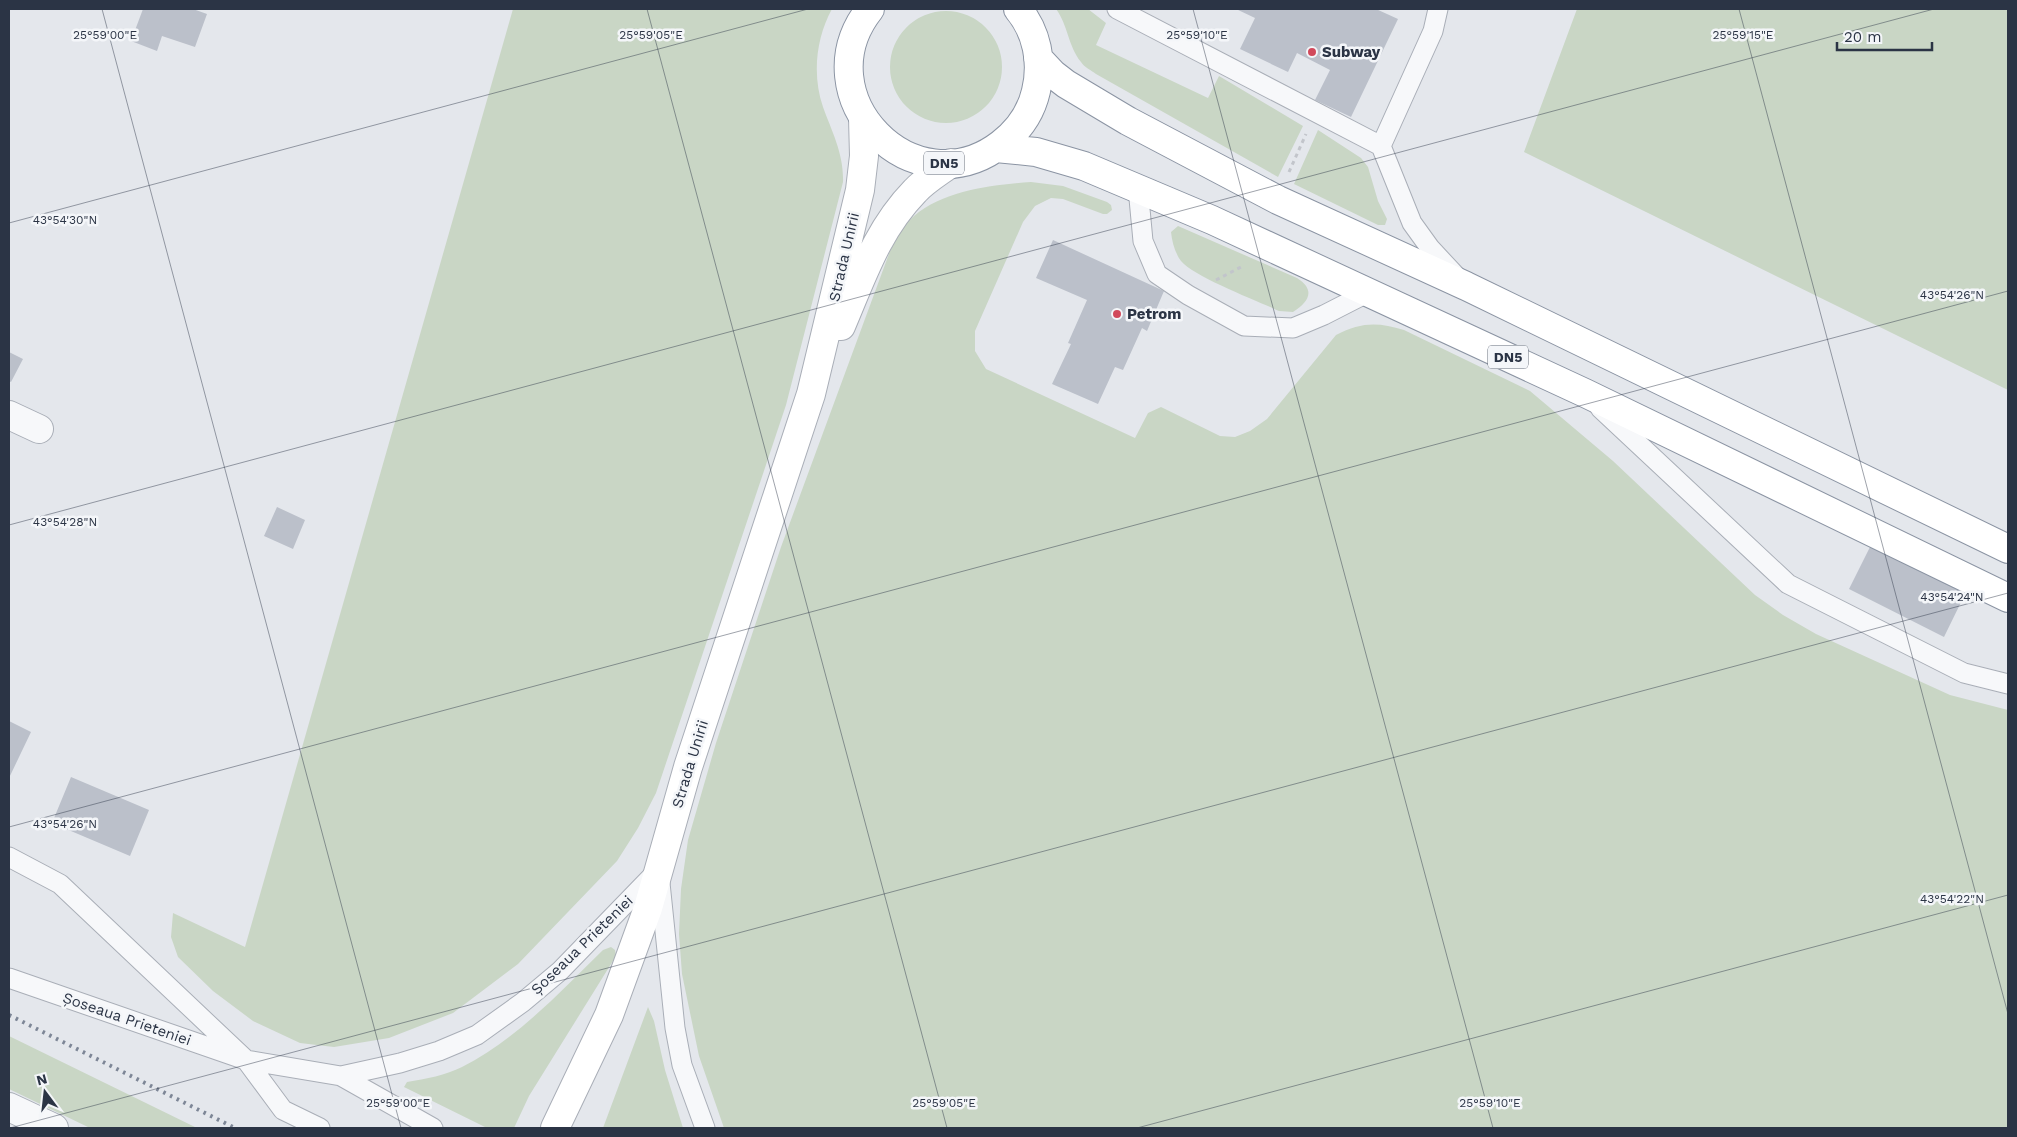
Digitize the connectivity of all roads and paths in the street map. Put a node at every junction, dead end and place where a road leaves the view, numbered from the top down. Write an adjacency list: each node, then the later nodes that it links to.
1 (870, 9): 7 (main road, DN5)
2 (1018, 9): 5 (main road, DN5)
3 (1117, 9): 6 (lane)
4 (1438, 9): 8 (lane)
5 (1038, 58): 9 (main road, DN5); 14 (main road)
6 (1317, 111): 8 (lane); 11 (path)
7 (863, 118): 10 (main road, DN5); 18 (main road, Strada Unirii)
8 (1381, 146): 14 (lane)
9 (996, 148): 10 (main road, DN5); 12 (main road, DN5)
10 (951, 163): 18 (main road, Strada Unirii / DN5)
11 (1288, 174)
12 (1138, 188): 15 (main road, DN5); 16 (lane)
13 (1246, 264): 16 (path)
14 (1466, 286): 21 (main road)
15 (1369, 292): 16 (lane); 17 (main road, DN5)
16 (1188, 295)
17 (1585, 393): 22 (main road, DN5); 23 (lane)
18 (811, 394): 25 (main road, Strada Unirii / DN5)
19 (9, 415): 20 (street)
20 (39, 430)
21 (2008, 549)
22 (2008, 598)
23 (2008, 684)
24 (9, 858): 27 (lane)
25 (659, 869): 28 (lane, Șoseaua Prieteniei); 33 (main road, Strada Unirii); 34 (lane)
26 (9, 978): 27 (lane, Șoseaua Prieteniei)
27 (246, 1060): 28 (lane, Șoseaua Prieteniei); 31 (lane)
28 (342, 1076): 32 (lane)
29 (9, 1107): 30 (street)
30 (54, 1128)
31 (320, 1128)
32 (433, 1128)
33 (555, 1128)
34 (705, 1128)

